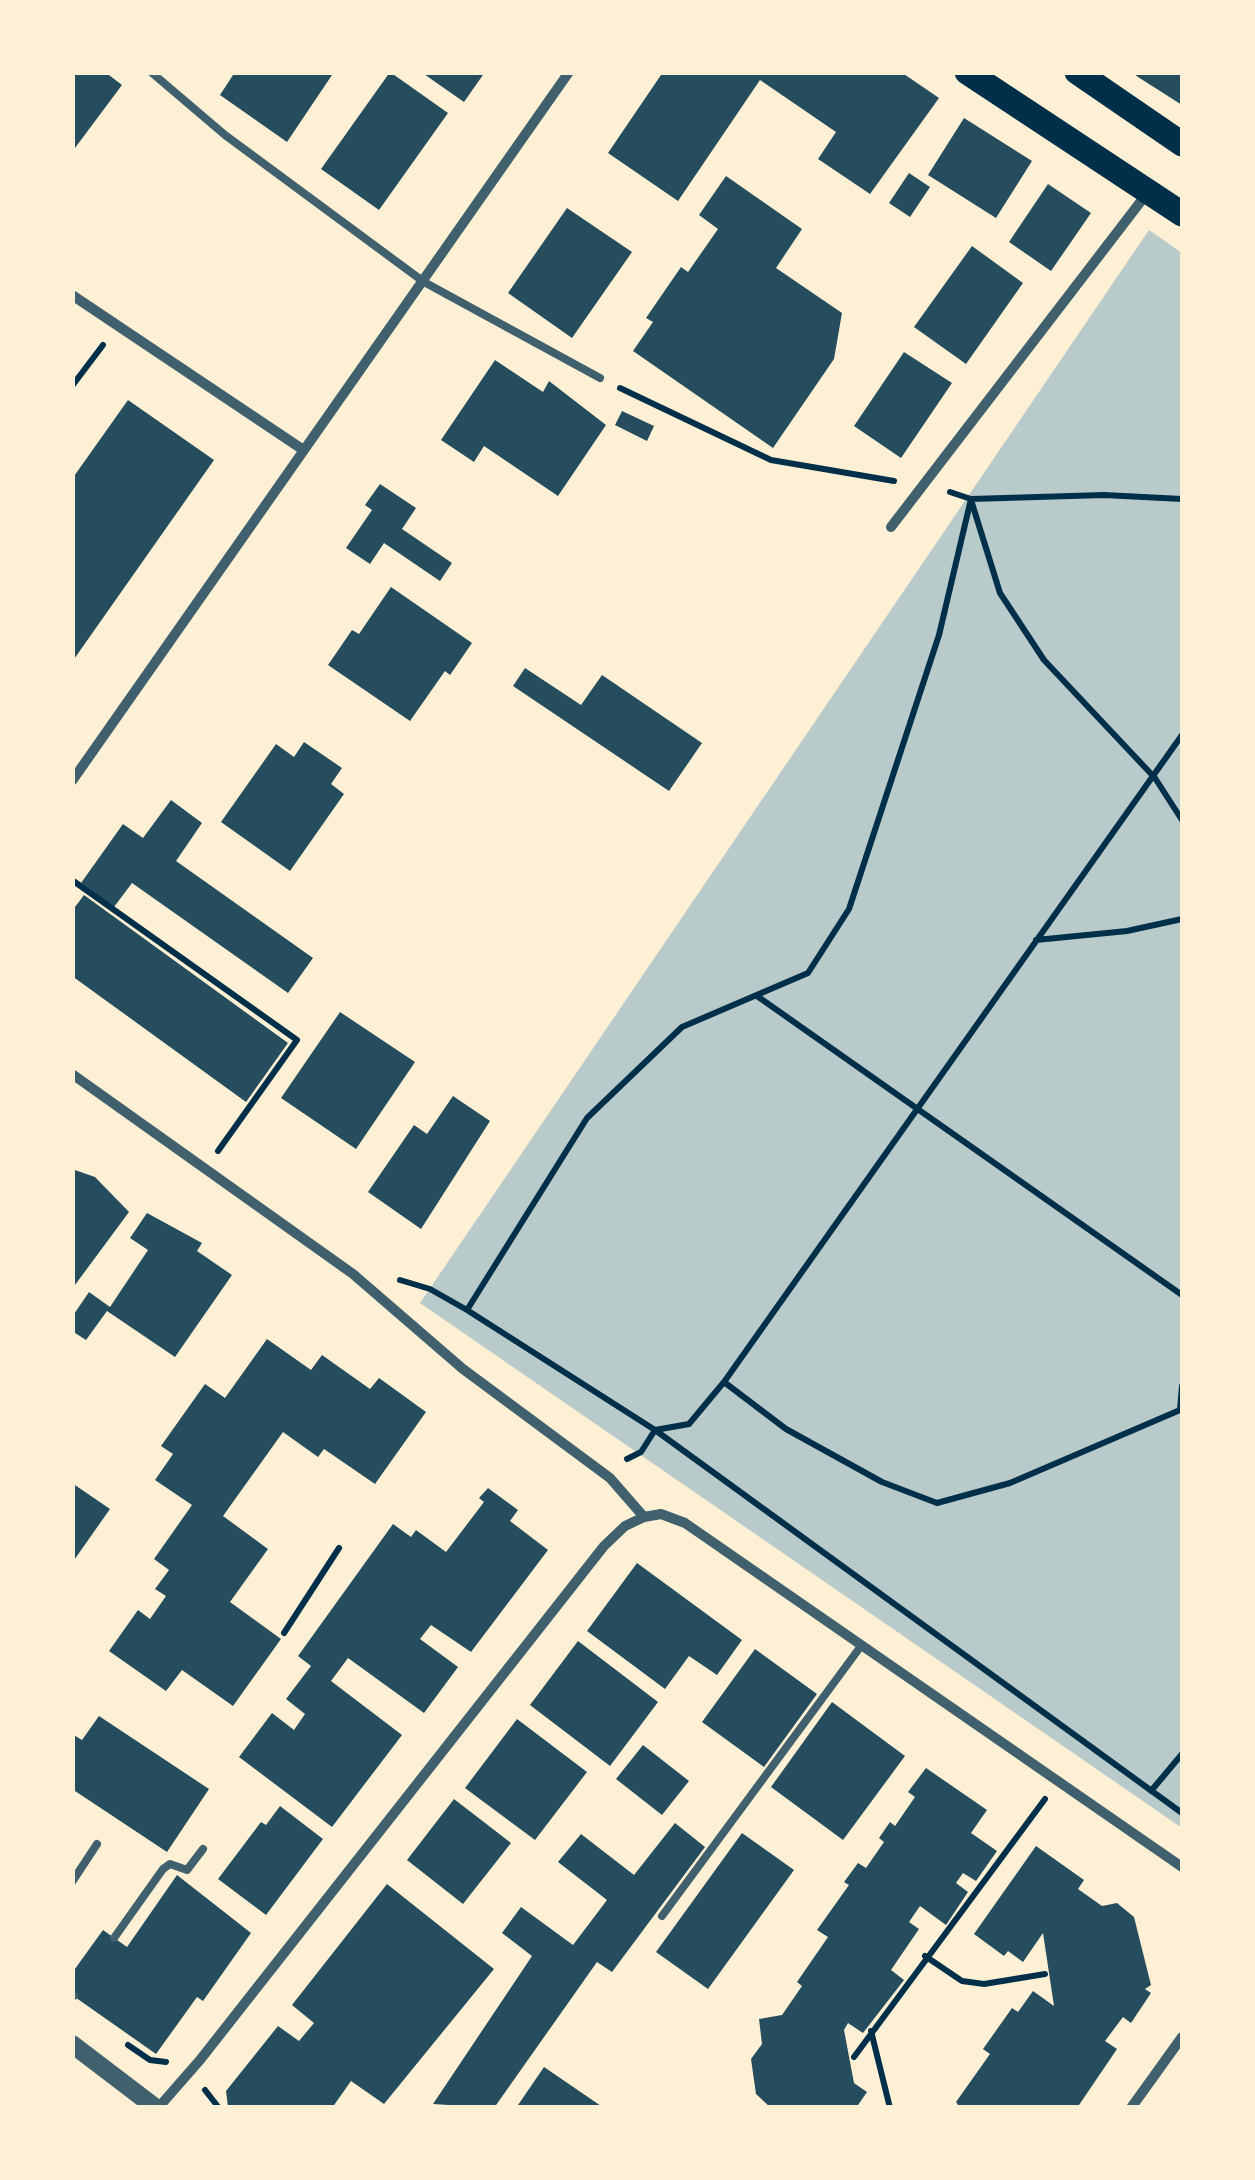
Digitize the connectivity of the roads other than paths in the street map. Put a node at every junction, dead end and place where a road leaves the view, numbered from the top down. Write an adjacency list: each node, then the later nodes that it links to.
1 (151, 72): 8 (lane)
2 (569, 72): 8 (street)
3 (966, 72): 6 (main road)
4 (1077, 72): 5 (main road)
5 (1182, 144)
6 (1148, 191): 7 (main road); 12 (street)
7 (1182, 214)
8 (424, 282): 10 (lane); 11 (street)
9 (72, 294): 11 (street)
10 (600, 378)
11 (302, 449): 13 (street)
12 (891, 527)
13 (72, 781)
14 (72, 1074): 15 (street)
15 (644, 1517): 16 (street); 25 (street)
16 (861, 1646): 19 (street); 21 (lane)
17 (97, 1844): 20 (lane)
18 (203, 1849): 22 (lane)
19 (1182, 1867)
20 (72, 1882)
21 (662, 1916)
22 (114, 1938)
23 (1182, 2037): 26 (street)
24 (72, 2044): 25 (street)
25 (157, 2108)
26 (1131, 2108)

